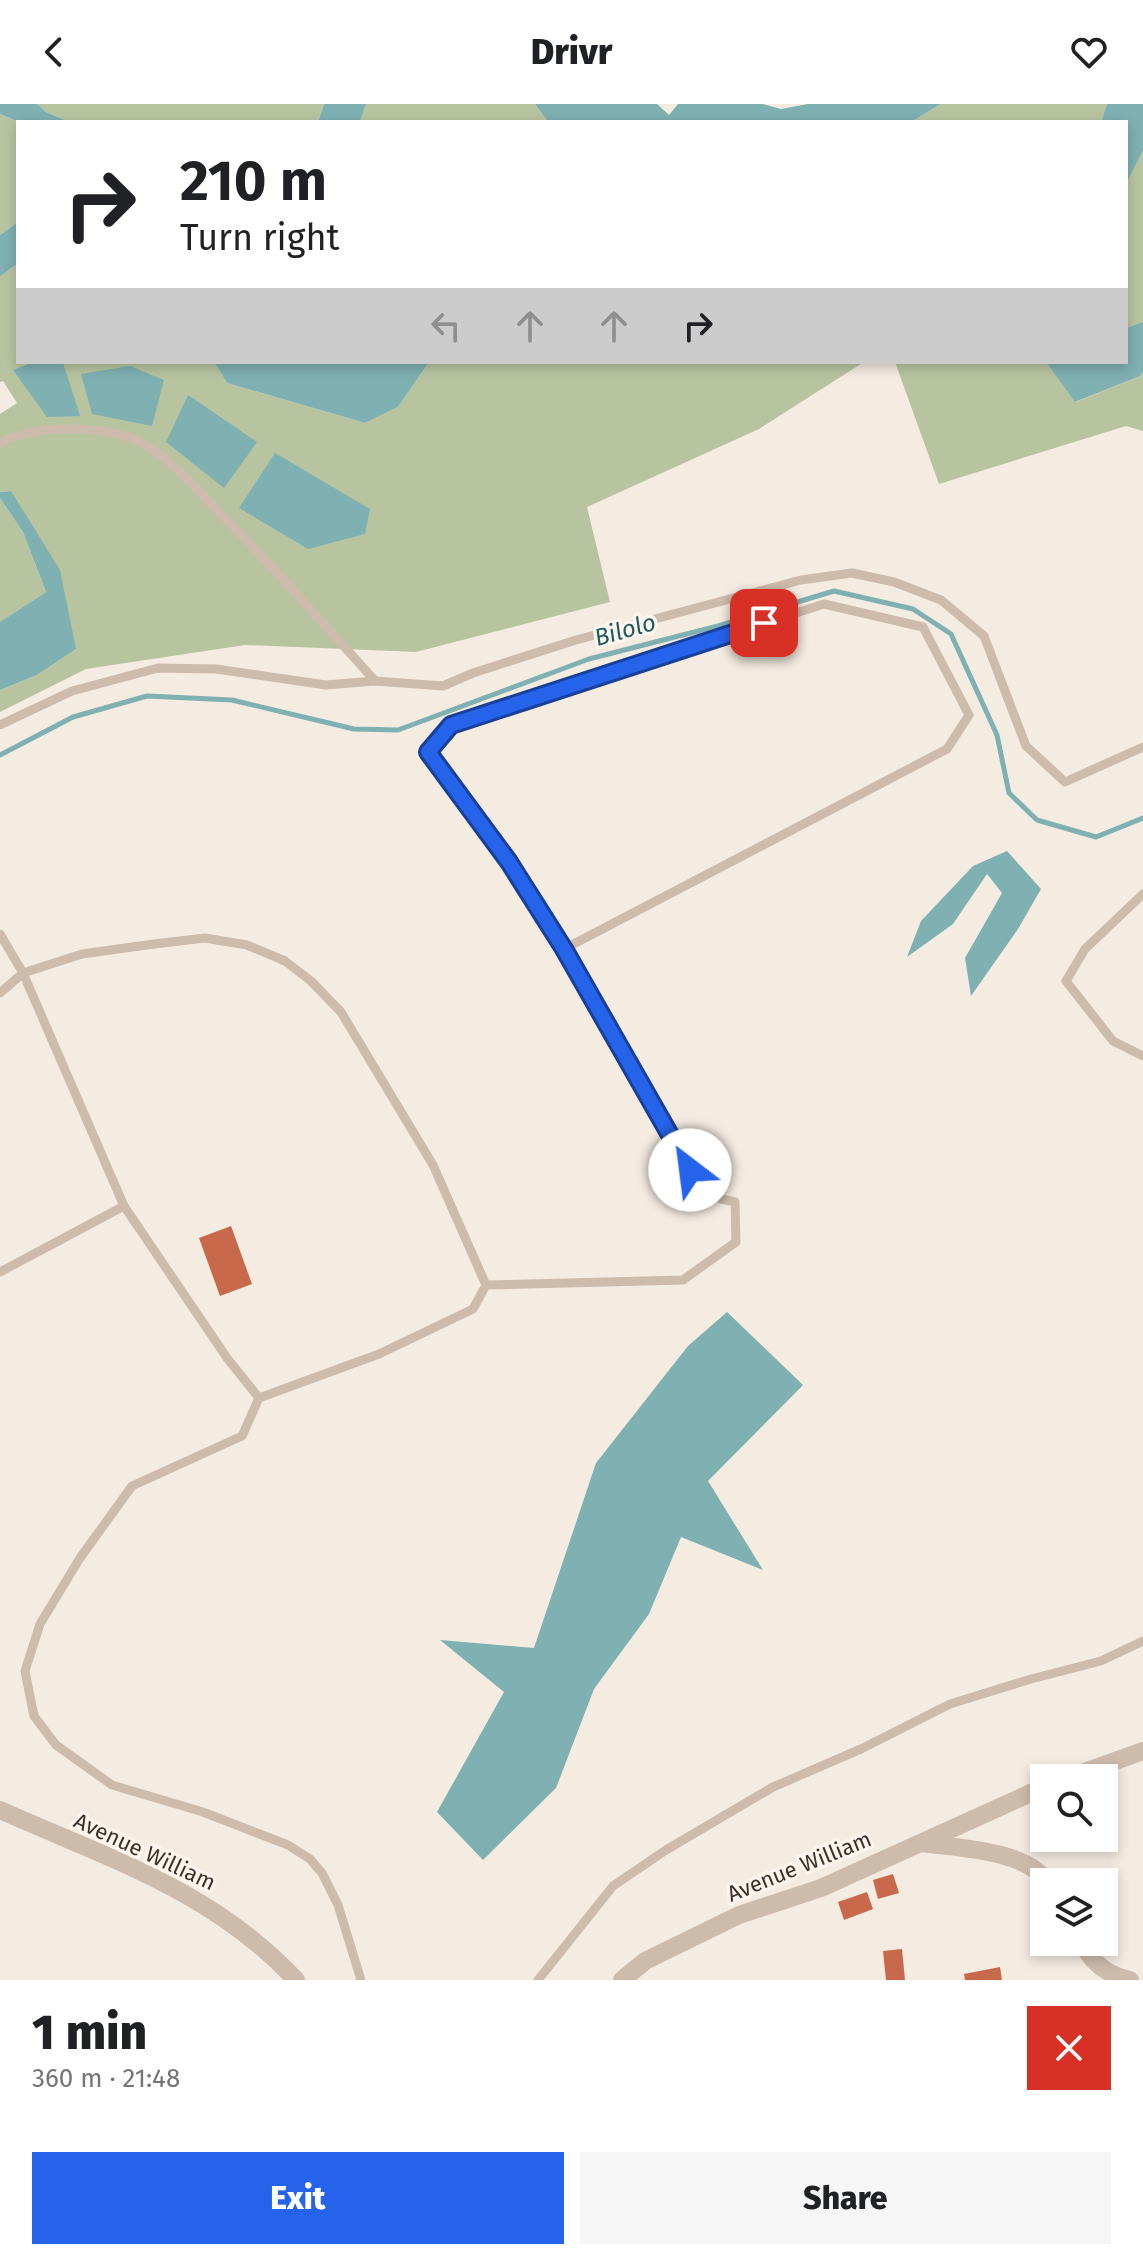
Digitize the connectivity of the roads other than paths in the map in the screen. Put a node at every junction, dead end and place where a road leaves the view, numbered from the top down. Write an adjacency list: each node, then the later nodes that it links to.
1 (0, 443): 2 (lane)
2 (375, 681): 3 (lane); 4 (lane)
3 (0, 725)
4 (1143, 747)
5 (1143, 894): 10 (lane)
6 (0, 934): 8 (lane)
7 (564, 949): 7 (lane); 13 (lane)
8 (23, 973): 9 (lane); 11 (lane); 13 (lane)
9 (0, 993)
10 (1143, 1056)
11 (124, 1206): 12 (lane); 14 (lane)
12 (0, 1272)
13 (486, 1285): 14 (lane)
14 (259, 1398): 24 (lane)
15 (1143, 1641): 25 (lane)
16 (1143, 1751): 17 (street)
17 (1107, 1764)
18 (1030, 1793): 20 (street, Avenue William)
19 (0, 1810): 23 (street, Avenue William)
20 (919, 1842): 21 (street); 26 (street, Avenue William)
21 (1034, 1868)
22 (1088, 1956): 27 (street)
23 (296, 1980)
24 (361, 1980)
25 (538, 1980)
26 (622, 1980)
27 (1130, 1980)

